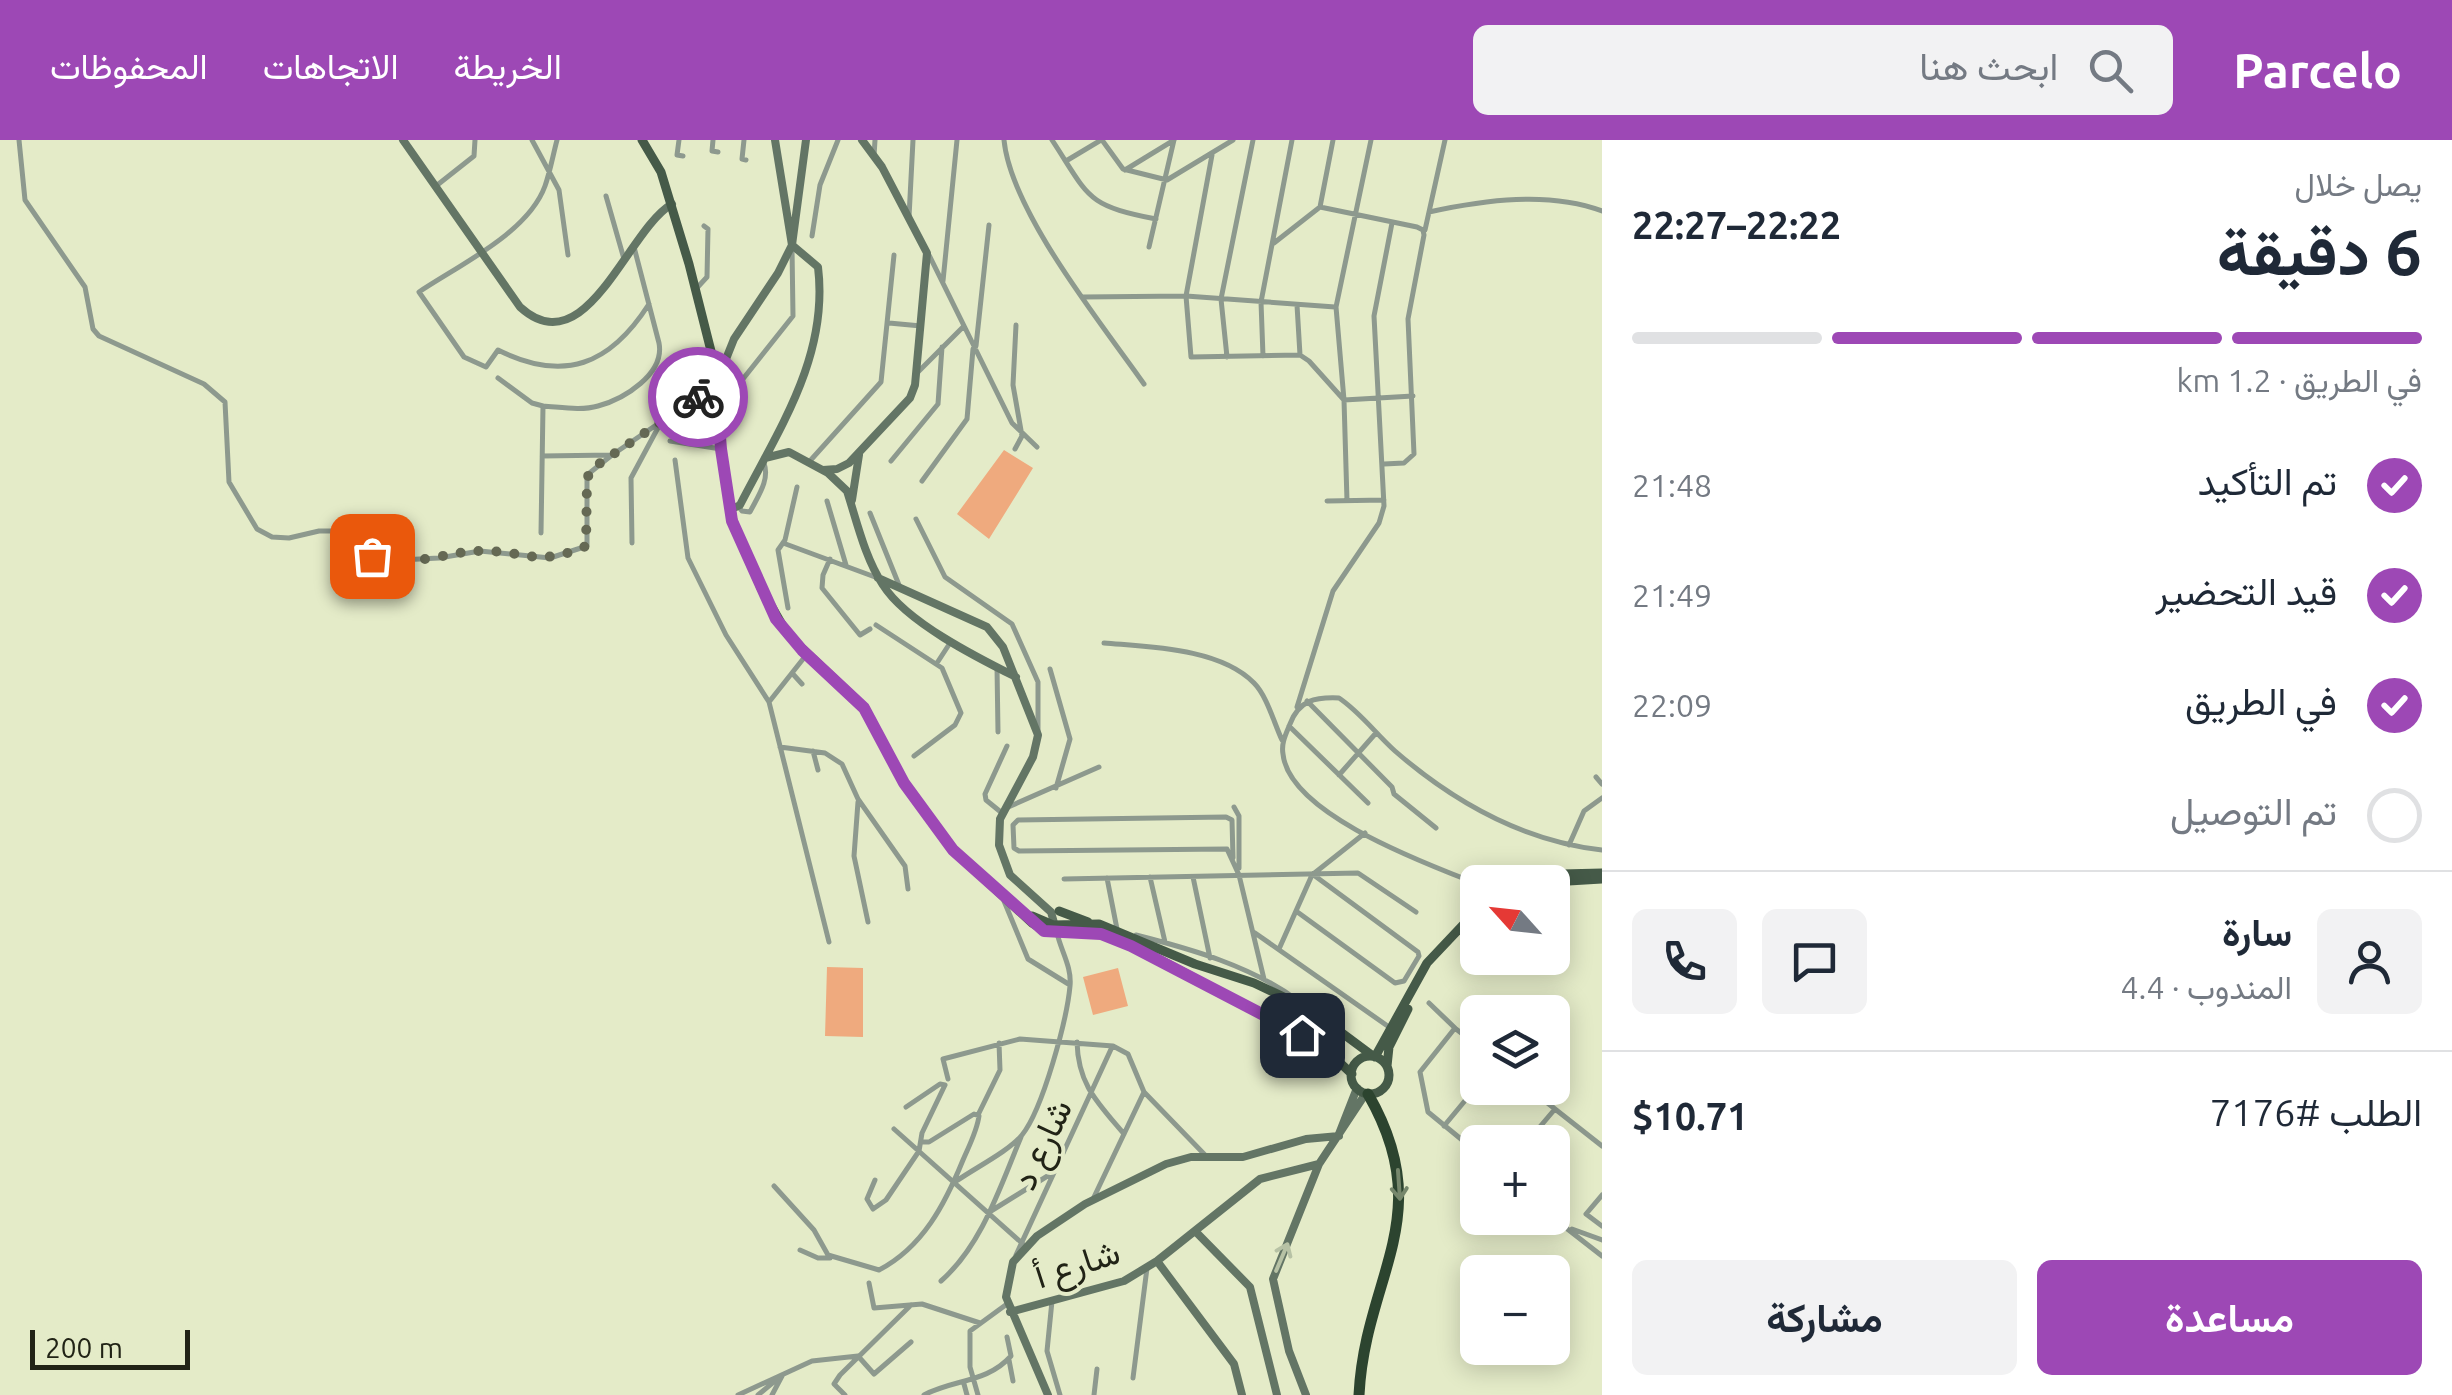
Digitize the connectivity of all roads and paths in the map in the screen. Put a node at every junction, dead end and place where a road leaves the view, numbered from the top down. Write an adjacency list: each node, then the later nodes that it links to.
1 (19, 140): 95 (street)
2 (403, 140): 36 (main road)
3 (475, 140): 36 (street)
4 (532, 140): 33 (street)
5 (557, 140): 33 (street)
6 (642, 140): 38 (main road)
7 (679, 140): 29 (street)
8 (713, 140): 27 (street)
9 (744, 140): 31 (street)
10 (775, 140): 50 (main road)
11 (806, 140): 50 (main road)
12 (838, 140): 49 (street)
13 (862, 140): 30 (main road)
14 (875, 140): 30 (street)
15 (914, 140): 43 (street)
16 (956, 140): 59 (street)
17 (1004, 140): 62 (street)
18 (1052, 140): 32 (street)
19 (1101, 140): 32 (street); 34 (street)
20 (1174, 140): 34 (street); 35 (street)
21 (1233, 140): 28 (street)
22 (1253, 140): 63 (street)
23 (1292, 140): 52 (street)
24 (1333, 140): 39 (street)
25 (1371, 140): 42 (street)
26 (1445, 140): 41 (street)
27 (718, 152)
28 (1212, 154): 35 (street); 61 (street)
29 (683, 156)
30 (874, 156): 43 (main road)
31 (746, 160)
32 (1066, 160): 44 (street)
33 (549, 170): 54 (street); 56 (street)
34 (1125, 170): 35 (street)
35 (1167, 180): 44 (street)
36 (436, 186): 54 (main road)
37 (606, 196): 58 (street)
38 (672, 204): 51 (main road); 60 (main road)
39 (1320, 207): 42 (street); 52 (street)
40 (1602, 211): 41 (street)
41 (1430, 212): 48 (street)
42 (1357, 216): 45 (street); 67 (street)
43 (909, 218): 55 (main road)
44 (1156, 219): 53 (street)
45 (1392, 223): 48 (street); 84 (street)
46 (989, 225): 73 (street)
47 (704, 226): 60 (street)
48 (1424, 235): 83 (street)
49 (812, 236)
50 (792, 244): 82 (main road); 87 (street); 97 (main road)
51 (633, 245): 58 (main road); 65 (street)
52 (1272, 245): 64 (street)
53 (1148, 247)
54 (481, 250): 58 (main road); 65 (street)
55 (927, 252): 59 (street); 69 (main road)
56 (568, 255)
57 (894, 255): 68 (street)
58 (624, 259)
59 (943, 284): 70 (street)
60 (695, 290): 82 (main road)
61 (1186, 296): 62 (street); 63 (street); 76 (street)
62 (1083, 298): 81 (street)
63 (1221, 299): 64 (street); 76 (street)
64 (1261, 302): 66 (street); 77 (street)
65 (649, 304): 86 (street)
66 (1297, 304): 67 (street); 75 (street)
67 (1336, 307): 85 (street)
68 (887, 323): 69 (street); 100 (street)
69 (920, 326): 74 (main road)
70 (964, 326): 72 (street); 73 (street)
71 (1016, 326): 89 (street)
72 (942, 348): 78 (street); 99 (street)
73 (974, 348): 89 (street); 103 (street)
74 (918, 351): 78 (street); 79 (main road)
75 (1300, 355): 77 (street); 85 (street)
76 (1227, 356): 77 (street)
77 (1263, 356)
78 (932, 358): 79 (street)
79 (916, 374): 94 (main road)
80 (498, 378): 86 (street)
81 (1144, 384)
82 (716, 388): 88 (street); 92 (main road)
83 (1413, 396): 84 (street); 101 (street)
84 (1380, 398): 85 (street); 101 (street)
85 (1344, 400): 105 (street)
86 (543, 406): 96 (street)
87 (732, 406)
88 (661, 422): 95 (street); 114 (street)
89 (1022, 436): 91 (street); 93 (street)
90 (670, 441): 92 (street)
91 (1036, 446)
92 (721, 449): 110 (main road)
93 (1015, 449)
94 (859, 453): 102 (main road); 109 (main road)
95 (612, 454): 96 (street)
96 (542, 456): 113 (street)
97 (763, 459): 100 (main road); 110 (main road)
98 (675, 460): 131 (street)
99 (891, 461)
100 (809, 462): 102 (main road)
101 (1384, 464): 106 (street)
102 (823, 470): 109 (main road)
103 (922, 481)
104 (797, 487): 115 (street)
105 (1347, 500): 106 (street); 108 (street)
106 (1384, 500): 130 (street)
107 (827, 501): 117 (street)
108 (1327, 502)
109 (851, 505): 118 (main road)
110 (734, 508): 123 (main road)
111 (870, 513): 119 (street)
112 (916, 518): 135 (street)
113 (541, 532)
114 (632, 543)
115 (783, 544): 116 (street); 120 (street)
116 (830, 559): 117 (street); 124 (street)
117 (846, 566): 118 (street)
118 (878, 578): 119 (main road); 122 (main road)
119 (900, 588): 128 (main road)
120 (788, 608)
121 (1104, 642): 136 (street)
122 (950, 643): 124 (street); 125 (main road)
123 (807, 654): 127 (street); 169 (main road)
124 (937, 664): 141 (street)
125 (998, 667): 128 (main road); 133 (street)
126 (1050, 669): 147 (street)
127 (792, 674): 129 (street); 131 (street)
128 (1016, 677): 135 (main road)
129 (802, 684)
130 (1305, 698): 132 (street); 134 (street); 140 (street)
131 (769, 702): 137 (street)
132 (1289, 726): 136 (street); 144 (street)
133 (998, 732)
134 (1376, 733): 140 (street); 155 (street)
135 (1038, 734): 152 (main road)
136 (1283, 743): 154 (street)
137 (780, 746): 139 (street); 181 (street)
138 (1006, 746): 152 (street)
139 (813, 751): 143 (street); 148 (street)
140 (1358, 753): 144 (street); 153 (street)
141 (914, 756)
142 (1099, 766): 147 (street)
143 (818, 770)
144 (1339, 775): 150 (street)
145 (1596, 777): 146 (street)
146 (1602, 784)
147 (1056, 788): 152 (street)
148 (858, 798): 168 (street); 173 (street)
149 (1602, 798): 155 (street)
150 (1368, 802)
151 (1234, 808): 159 (street)
152 (1003, 811): 170 (main road)
153 (1436, 828)
154 (1365, 833): 160 (street); 162 (street)
155 (1569, 845): 156 (street)
156 (1602, 850)
157 (1233, 858): 157 (street); 159 (street)
158 (1570, 874): 163 (main road)
159 (1240, 875): 160 (street); 161 (street); 179 (street)
160 (1312, 875): 171 (street); 172 (street); 185 (street)
161 (1193, 876): 164 (street); 184 (street)
162 (1460, 876)
163 (1602, 876): 167 (main road)
164 (1150, 877): 165 (street); 182 (street)
165 (1107, 878): 166 (street); 178 (street)
166 (1064, 880)
167 (1570, 880)
168 (908, 888)
169 (1005, 897): 174 (main road); 177 (main road); 187 (street)
170 (1055, 912): 174 (main road); 175 (main road); 177 (main road)
171 (1296, 912): 183 (street); 185 (street)
172 (1416, 912)
173 (868, 922)
174 (1042, 922): 177 (main road)
175 (1090, 923): 177 (main road); 178 (main road)
176 (1460, 927): 185 (main road)
177 (1060, 929): 187 (street); 199 (main road)
178 (1121, 931): 182 (street); 189 (main road)
179 (1254, 932): 183 (street); 186 (street)
180 (1460, 934): 198 (main road)
181 (829, 942)
182 (1165, 942): 184 (street)
183 (1279, 949): 191 (street)
184 (1210, 958): 186 (street)
185 (1416, 971): 191 (main road)
186 (1264, 978): 189 (street)
187 (1070, 985): 193 (street)
188 (1429, 1003): 190 (street)
189 (1311, 1010): 197 (main road)
190 (1456, 1028): 192 (street); 210 (street)
191 (1392, 1029): 197 (main road)
192 (1460, 1031)
193 (1058, 1041): 194 (street); 195 (street); 214 (street)
194 (1076, 1042): 196 (street); 203 (street)
195 (999, 1043): 200 (street); 208 (street)
196 (1113, 1046): 202 (street); 203 (street, شارع د)
197 (1374, 1057): 198 (main road); 199 (main road)
198 (1387, 1066): 201 (main road)
199 (1352, 1074): 201 (main road)
200 (948, 1079)
201 (1364, 1091): 213 (main road); 270 (highway, one-way to 270)
202 (1144, 1092): 212 (street); 219 (street)
203 (1092, 1094): 212 (street); 221 (street, شارع د)
204 (1462, 1105): 210 (street)
205 (1550, 1105): 207 (street)
206 (906, 1107): 216 (street)
207 (1555, 1109): 209 (street); 217 (street)
208 (978, 1115): 216 (street); 223 (street)
209 (1541, 1125)
210 (1444, 1126): 215 (street)
211 (894, 1129): 218 (street)
212 (1124, 1134): 226 (street)
213 (1339, 1136): 219 (main road); 220 (main road)
214 (1021, 1137): 223 (street); 227 (street)
215 (1460, 1139)
216 (921, 1142): 218 (street)
217 (1602, 1146)
218 (919, 1151): 222 (street); 223 (street)
219 (1207, 1157): 226 (main road)
220 (1320, 1164): 230 (main road, شارع أ); 269 (main road, one-way to 220)
221 (1056, 1170): 227 (street); 233 (street, شارع د)
222 (875, 1180)
223 (955, 1182): 227 (street); 239 (street)
224 (774, 1186): 236 (street)
225 (1602, 1195): 228 (street)
226 (1092, 1200): 233 (main road)
227 (987, 1214): 233 (street); 241 (street)
228 (1602, 1226)
229 (1570, 1228): 232 (street)
230 (1195, 1231): 237 (main road, شارع أ); 268 (main road)
231 (1570, 1231): 235 (street)
232 (1602, 1240)
233 (1024, 1245): 245 (main road)
234 (800, 1250): 236 (street)
235 (1602, 1256)
236 (834, 1258): 239 (street)
237 (1158, 1260): 238 (main road, شارع أ); 267 (main road)
238 (1147, 1268): 243 (main road, شارع أ); 253 (street)
239 (879, 1270): 240 (street)
240 (881, 1279)
241 (940, 1281)
242 (868, 1283): 244 (street)
243 (1052, 1301): 245 (main road, شارع أ); 265 (street)
244 (911, 1305): 246 (street); 249 (street)
245 (1009, 1308): 246 (street); 264 (main road)
246 (980, 1323): 254 (street)
247 (1007, 1337): 250 (street)
248 (911, 1342): 249 (street)
249 (858, 1356): 252 (street); 260 (street)
250 (1009, 1360): 254 (street); 255 (street)
251 (1097, 1369): 266 (street)
252 (783, 1374): 257 (street); 258 (street); 259 (street)
253 (1133, 1378)
254 (974, 1381): 256 (street); 263 (street)
255 (1013, 1381)
256 (964, 1384): 261 (street); 262 (street)
257 (738, 1395)
258 (758, 1395)
259 (772, 1395)
260 (845, 1395)
261 (924, 1395)
262 (967, 1395)
263 (978, 1395)
264 (1048, 1395)
265 (1060, 1395)
266 (1094, 1395)
267 (1242, 1395)
268 (1277, 1395)
269 (1306, 1395)
270 (1359, 1395)

